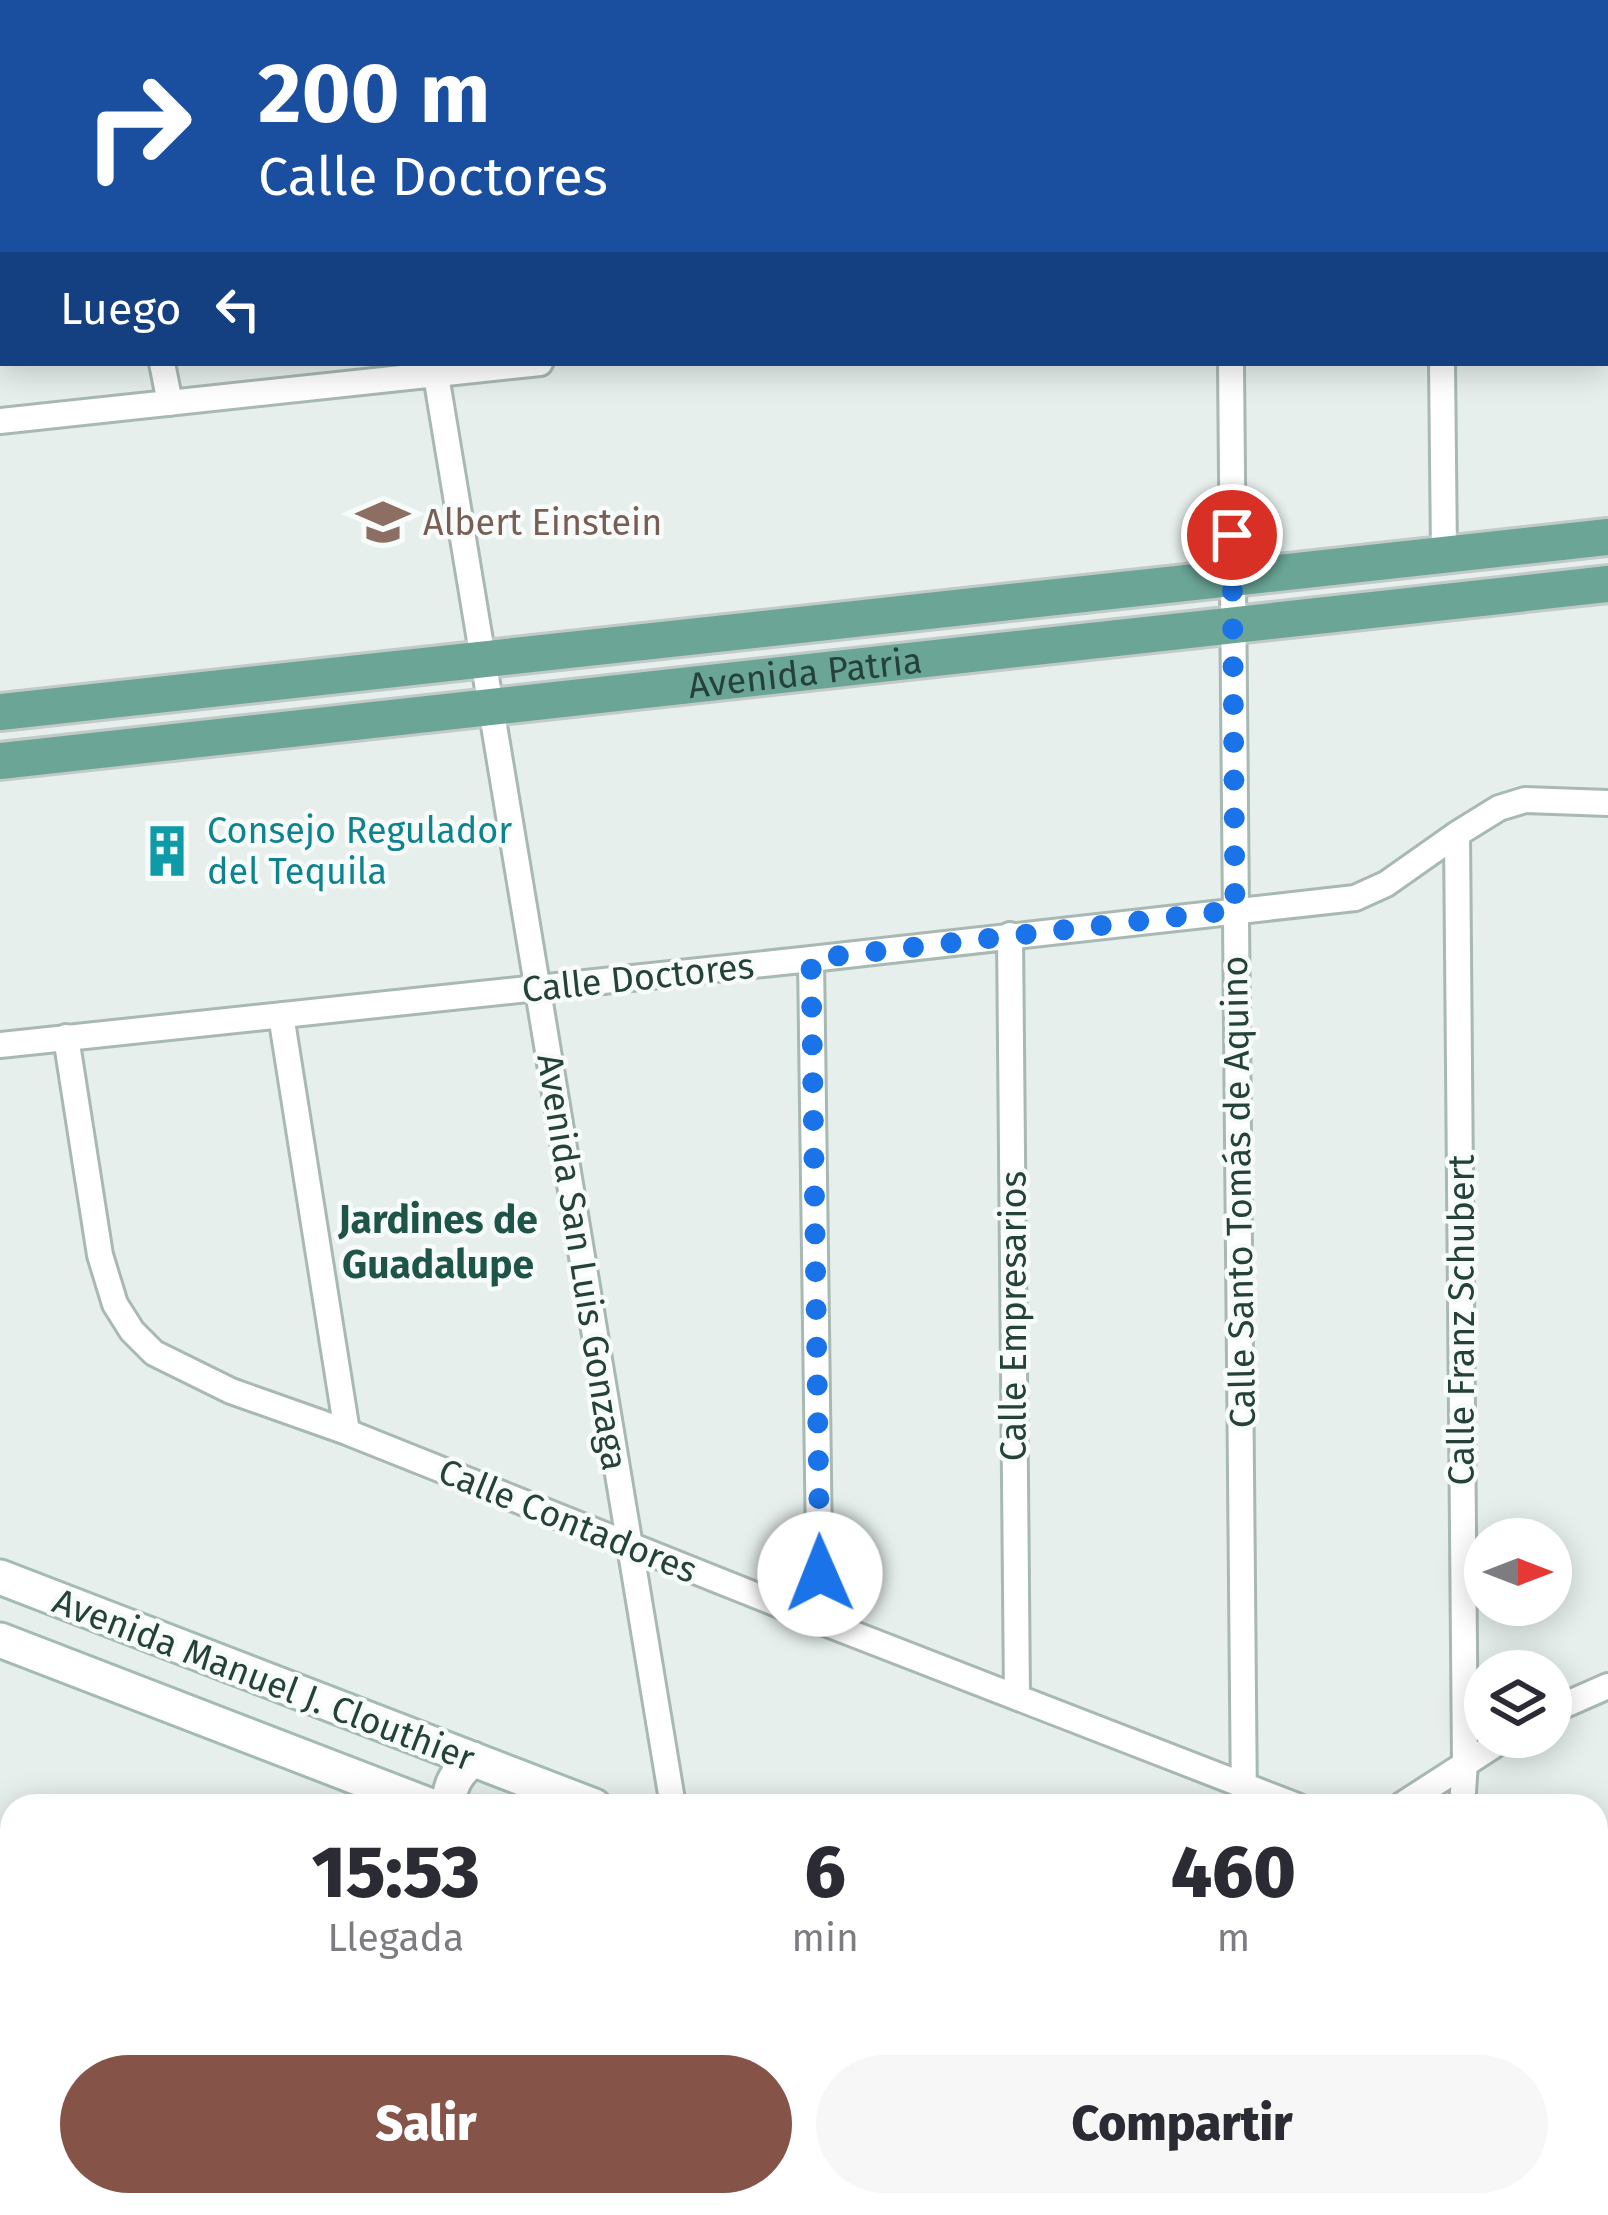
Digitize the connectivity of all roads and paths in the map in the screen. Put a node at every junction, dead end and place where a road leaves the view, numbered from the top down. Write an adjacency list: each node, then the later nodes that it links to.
1 (164, 366): 6 (street)
2 (477, 366): 5 (street)
3 (1231, 366): 10 (street, Calle Santo Tomás de Aquino)
4 (1442, 366): 9 (street)
5 (435, 368): 6 (street); 13 (street, Avenida San Luis Gonzaga)
6 (170, 403): 7 (street)
7 (0, 422)
8 (1608, 537): 9 (main road, Avenida Patria)
9 (1444, 554): 10 (main road, Avenida Patria)
10 (1233, 577): 12 (street, Calle Santo Tomás de Aquino); 13 (main road, Avenida Patria)
11 (1608, 584): 12 (main road, Avenida Patria)
12 (1233, 626): 14 (main road, Avenida Patria); 19 (street, Calle Santo Tomás de Aquino)
13 (484, 659): 14 (street, Avenida San Luis Gonzaga); 15 (main road, Avenida Patria)
14 (491, 706): 16 (main road, Avenida Patria); 22 (street, Avenida San Luis Gonzaga)
15 (0, 712)
16 (0, 761)
17 (1608, 803): 18 (street, Calle Doctores)
18 (1457, 834): 19 (street, Calle Doctores); 36 (street, Calle Franz Schubert)
19 (1235, 910): 20 (street, Calle Doctores); 42 (street, Calle Santo Tomás de Aquino)
20 (1010, 935): 21 (street, Calle Doctores); 32 (street, Calle Empresarios)
21 (811, 959): 22 (street, Calle Doctores); 29 (street)
22 (537, 988): 23 (street, Calle Doctores); 27 (street, Avenida San Luis Gonzaga)
23 (281, 1015): 24 (street, Calle Doctores); 26 (street)
24 (65, 1037): 25 (street, Calle Doctores); 26 (street, Calle Contadores)
25 (0, 1045)
26 (347, 1432): 27 (street, Calle Contadores)
27 (629, 1543): 29 (street, Calle Contadores); 40 (street, Avenida San Luis Gonzaga)
28 (0, 1577): 35 (main road, Avenida Manuel J. Clouthier)
29 (820, 1621): 32 (street, Calle Contadores)
30 (0, 1640): 37 (main road, Avenida Manuel J. Clouthier)
31 (1608, 1686): 33 (street)
32 (1017, 1697): 41 (street, Calle Contadores)
33 (1572, 1702)
34 (1473, 1758): 36 (street)
35 (472, 1759): 38 (main road); 39 (main road, Avenida Manuel J. Clouthier)
36 (1465, 1763): 43 (street); 44 (street, Calle Franz Schubert)
37 (399, 1794)
38 (450, 1794)
39 (563, 1794)
40 (671, 1794)
41 (1242, 1794)
42 (1244, 1794)
43 (1418, 1794)
44 (1463, 1794)

